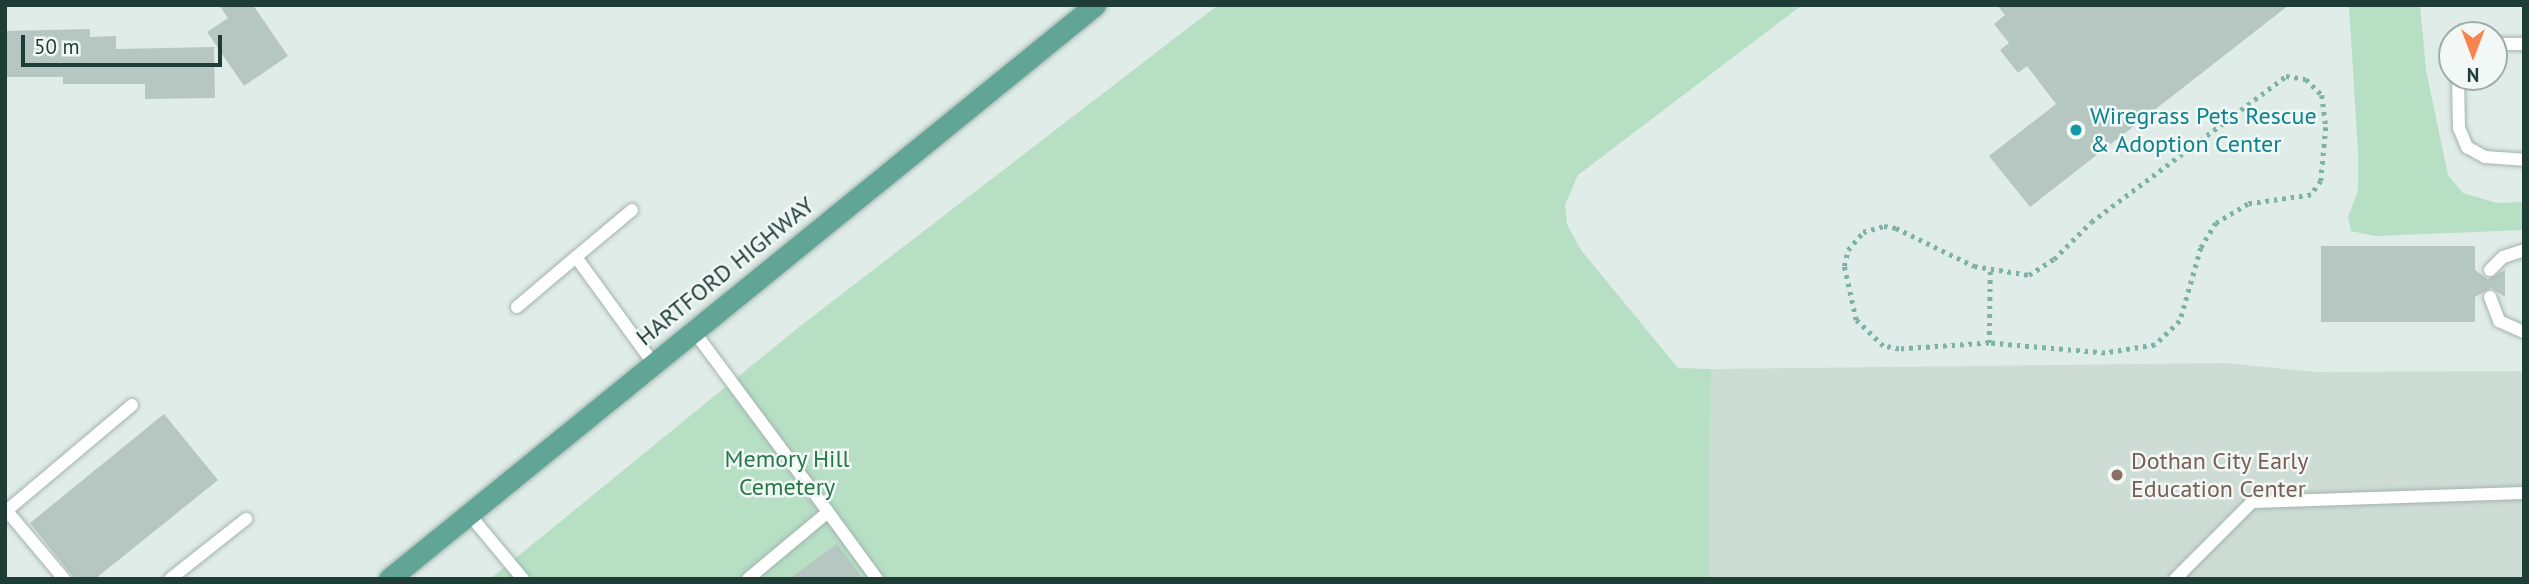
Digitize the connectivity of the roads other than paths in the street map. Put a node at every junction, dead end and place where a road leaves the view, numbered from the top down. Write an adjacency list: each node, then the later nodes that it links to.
1 (1095, 5): 10 (main road, HARTFORD HIGHWAY)
2 (2458, 91): 3 (lane)
3 (2524, 160)
4 (632, 210): 6 (lane)
5 (2524, 250): 7 (lane)
6 (576, 257): 9 (lane); 12 (lane)
7 (2490, 270)
8 (2490, 297): 11 (lane)
9 (517, 307)
10 (693, 330): 12 (main road, HARTFORD HIGHWAY); 16 (lane)
11 (2524, 332)
12 (653, 363): 17 (main road, HARTFORD HIGHWAY)
13 (132, 405): 15 (lane)
14 (2524, 493): 25 (lane)
15 (6, 511): 19 (lane)
16 (828, 512): 23 (lane); 24 (lane)
17 (469, 514): 21 (main road, HARTFORD HIGHWAY); 22 (lane)
18 (246, 519): 20 (lane)
19 (64, 579)
20 (170, 579)
21 (389, 579)
22 (523, 579)
23 (748, 579)
24 (877, 579)
25 (2175, 579)

